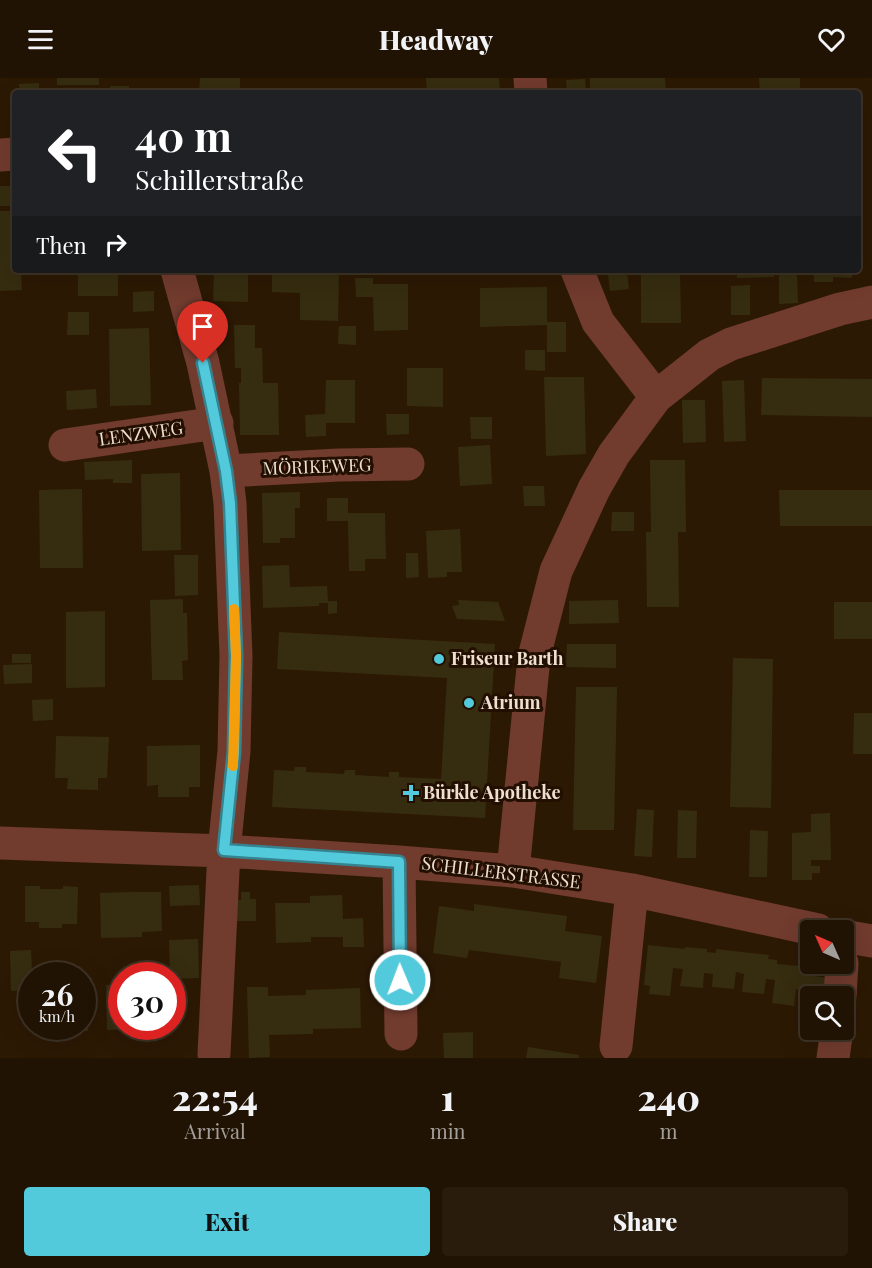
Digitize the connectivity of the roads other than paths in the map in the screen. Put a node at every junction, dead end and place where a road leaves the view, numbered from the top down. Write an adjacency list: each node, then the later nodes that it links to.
1 (178, 273): 5 (street)
2 (578, 273): 4 (street)
3 (872, 302): 4 (street)
4 (656, 397): 12 (street)
5 (216, 423): 6 (street, LENZWEG); 8 (street)
6 (65, 445)
7 (408, 464): 8 (street, MÖRIKEWEG)
8 (226, 471): 10 (street)
9 (0, 843): 10 (street, SCHILLERSTRASSE)
10 (224, 850): 11 (street, SCHILLERSTRASSE); 20 (street)
11 (399, 862): 12 (street, SCHILLERSTRASSE); 17 (street)
12 (513, 871): 13 (street, SCHILLERSTRASSE)
13 (632, 890): 14 (street, SCHILLERSTRASSE); 19 (street)
14 (800, 926)
15 (854, 938): 16 (street)
16 (872, 941)
17 (401, 1034)
18 (835, 1040): 21 (street)
19 (616, 1046)
20 (214, 1054)
21 (833, 1058)

